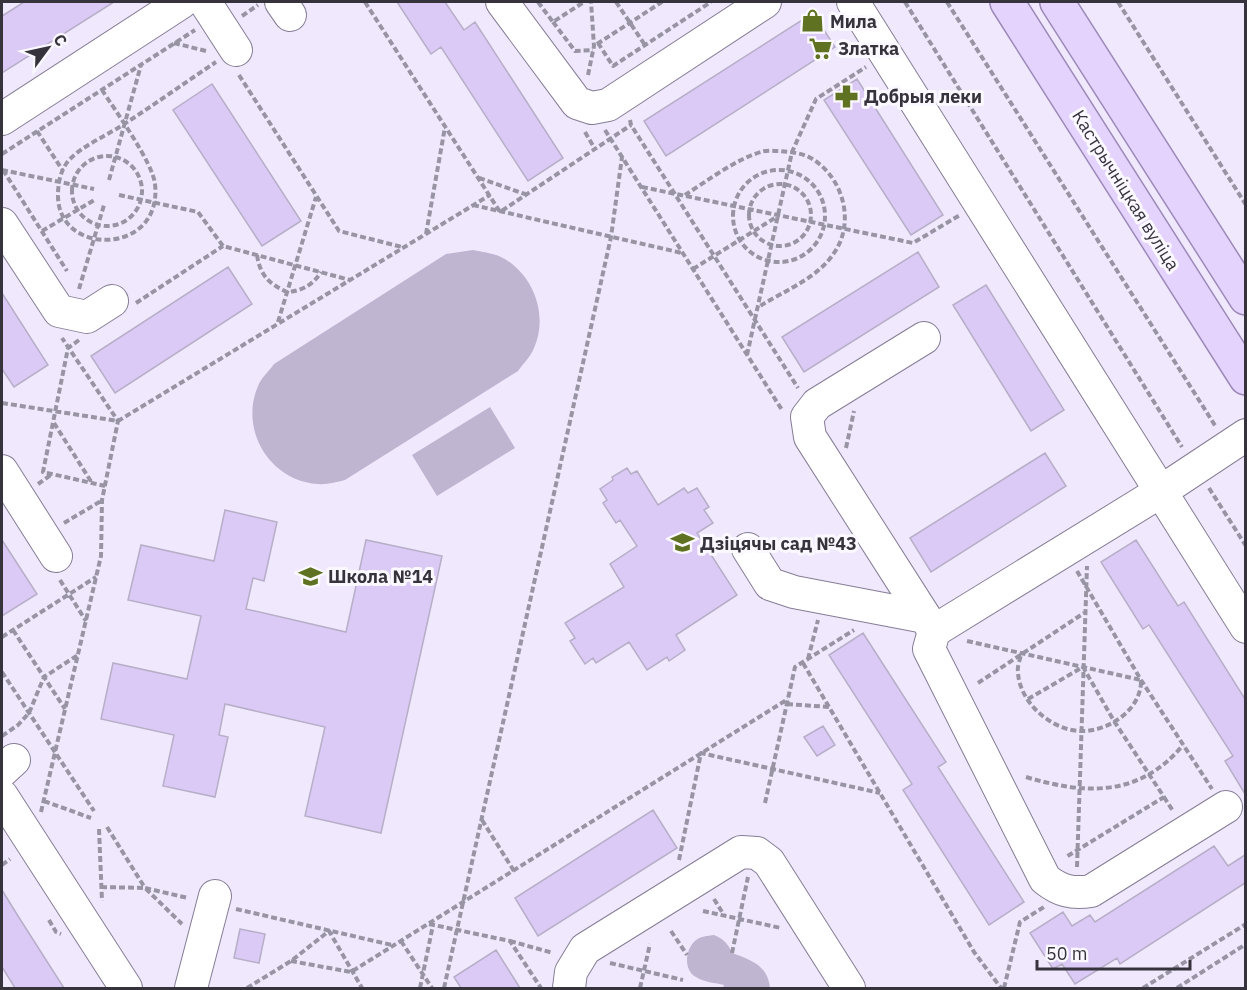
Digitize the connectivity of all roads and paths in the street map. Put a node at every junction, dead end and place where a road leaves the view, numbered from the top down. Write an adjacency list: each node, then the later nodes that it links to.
1 (182, 2): 28 (lane)
2 (365, 2): 31 (path)
3 (501, 2): 10 (lane)
4 (538, 2): 18 (path)
5 (584, 2): 18 (path)
6 (591, 2): 22 (path)
7 (616, 2): 19 (path)
8 (662, 2): 19 (path)
9 (711, 2): 21 (path)
10 (765, 2)
11 (853, 2): 116 (lane)
12 (905, 2): 110 (path)
13 (947, 2): 108 (path)
14 (1007, 2): 100 (main road, Кастрычніцкая вуліца)
15 (1057, 2): 92 (main road)
16 (1118, 2): 59 (path)
17 (201, 15): 20 (path); 23 (lane)
18 (553, 22): 22 (path)
19 (630, 22): 21 (path); 22 (path)
20 (174, 43): 23 (path); 24 (path)
21 (645, 45): 22 (path)
22 (595, 47): 26 (path)
23 (225, 58): 30 (path); 53 (path)
24 (141, 65): 27 (path); 30 (path)
25 (869, 65): 34 (path)
26 (587, 79)
27 (102, 90): 30 (path); 32 (path)
28 (2, 119)
29 (601, 123): 33 (path)
30 (124, 124): 36 (path); 39 (path); 56 (path)
31 (445, 127): 41 (path); 74 (path)
32 (37, 131): 35 (path); 39 (path)
33 (610, 138): 37 (path); 48 (path); 49 (path)
34 (792, 152): 40 (path); 52 (path); 71 (path)
35 (2, 154)
36 (116, 157): 42 (path); 44 (path); 55 (path)
37 (622, 157): 46 (path); 75 (path)
38 (2, 170): 43 (path); 72 (path)
39 (63, 171): 43 (path)
40 (788, 171): 45 (path); 60 (path); 70 (path)
41 (478, 177): 48 (path); 51 (path)
42 (110, 180)
43 (58, 181): 44 (path); 66 (path)
44 (72, 184): 47 (path); 61 (path)
45 (785, 185): 62 (path); 65 (path); 67 (path)
46 (641, 187): 49 (path); 81 (path)
47 (94, 189)
48 (526, 194): 63 (path)
49 (674, 194): 52 (path); 83 (path)
50 (119, 195): 55 (path)
51 (490, 195): 58 (path); 63 (path)
52 (685, 195): 60 (path)
53 (316, 197): 80 (path); 85 (path)
54 (96, 199): 61 (path)
55 (142, 199): 56 (path); 69 (path)
56 (155, 202): 76 (path); 79 (path)
57 (104, 205): 69 (path)
58 (473, 205): 63 (path); 74 (path)
59 (1245, 205)
60 (733, 207): 62 (path); 77 (path)
61 (77, 210): 66 (path); 69 (path)
62 (750, 210): 65 (path); 73 (path)
63 (500, 212): 75 (path)
64 (965, 212): 71 (path)
65 (778, 216): 67 (path); 73 (path); 78 (path)
66 (64, 218): 72 (path); 76 (path)
67 (810, 223): 70 (path); 78 (path)
68 (2, 224): 93 (lane)
69 (98, 226): 76 (path)
70 (824, 226): 71 (path); 84 (path)
71 (844, 229): 94 (path)
72 (42, 231): 87 (path)
73 (754, 231): 77 (path); 78 (path)
74 (426, 234): 80 (path)
75 (611, 237): 81 (path); 164 (path)
76 (94, 240): 91 (path)
77 (739, 240): 83 (path); 84 (path)
78 (772, 245): 84 (path)
79 (223, 246): 82 (path); 93 (path)
80 (403, 248): 89 (path)
81 (683, 253): 86 (path)
82 (257, 255): 85 (path); 90 (path)
83 (714, 256): 86 (path); 95 (path)
84 (769, 261): 94 (path)
85 (295, 266): 88 (path); 90 (path)
86 (693, 269): 99 (path)
87 (67, 270)
88 (321, 272): 89 (path); 90 (path)
89 (350, 280): 96 (path)
90 (287, 292): 96 (path)
91 (77, 298)
92 (1245, 298)
93 (124, 302)
94 (759, 306): 95 (path)
95 (755, 322): 99 (path); 101 (path)
96 (278, 323): 106 (path)
97 (87, 335): 104 (path)
98 (924, 338): 130 (lane)
99 (747, 355): 105 (path)
100 (1245, 378)
101 (801, 393)
102 (2, 403): 104 (path)
103 (854, 410): 109 (path)
104 (56, 411): 106 (path); 107 (path)
105 (783, 412)
106 (118, 421): 114 (path)
107 (53, 423): 112 (path); 113 (path)
108 (1237, 441): 110 (lane)
109 (845, 452)
110 (1196, 468): 116 (lane); 119 (path)
111 (2, 471): 121 (lane)
112 (52, 474): 113 (path); 115 (path)
113 (92, 483): 114 (path)
114 (105, 486): 117 (path)
115 (33, 487)
116 (1160, 492): 128 (lane); 130 (lane)
117 (102, 501): 118 (path); 124 (path)
118 (56, 524)
119 (1245, 546)
120 (748, 549): 130 (lane)
121 (56, 555)
122 (1087, 556): 125 (path)
123 (1076, 567): 125 (path)
124 (96, 577): 131 (path); 133 (path)
125 (1086, 586): 126 (path); 140 (path)
126 (1085, 613): 134 (path); 137 (path)
127 (819, 617): 135 (path)
128 (1245, 627)
129 (856, 629): 135 (path)
130 (940, 629): 134 (path); 161 (lane)
131 (13, 630): 132 (path); 139 (path)
132 (2, 637)
133 (78, 654): 139 (path); 145 (path)
134 (1021, 654): 137 (path); 141 (path); 142 (path)
135 (808, 660): 136 (path)
136 (803, 663): 143 (path); 144 (path)
137 (1083, 667): 140 (path); 142 (path); 147 (path); 148 (path)
138 (2, 672): 146 (path)
139 (44, 676): 145 (path); 146 (path)
140 (1141, 680): 147 (path); 149 (path)
141 (978, 683)
142 (1028, 699): 148 (path)
143 (787, 702): 144 (path); 151 (path); 153 (path)
144 (829, 707): 157 (path)
145 (66, 710): 150 (path)
146 (29, 713): 150 (path); 152 (path)
147 (1114, 721): 148 (path); 154 (path)
148 (1081, 731): 156 (path)
149 (1184, 745): 154 (path); 161 (path)
150 (56, 753): 162 (path)
151 (701, 753): 153 (path); 170 (path); 172 (path)
152 (6, 756)
153 (772, 770): 157 (path); 160 (path)
154 (1150, 776): 156 (path); 167 (path)
155 (1026, 777): 156 (path)
156 (1079, 789): 167 (path)
157 (880, 793): 214 (path)
158 (2, 796): 203 (lane)
159 (44, 801): 163 (path)
160 (765, 803)
161 (1226, 807)
162 (94, 812)
163 (90, 818)
164 (482, 819): 172 (path); 178 (path)
165 (107, 827): 175 (path)
166 (99, 829): 174 (path)
167 (1078, 851): 168 (path); 173 (path)
168 (1066, 857)
169 (10, 859): 171 (path)
170 (678, 864)
171 (2, 865)
172 (514, 871): 178 (path)
173 (1077, 872)
174 (101, 887): 175 (path); 180 (path)
175 (145, 888): 177 (path); 184 (path)
176 (713, 897): 182 (path)
177 (214, 900): 188 (path); 204 (lane)
178 (464, 902): 185 (path); 186 (path)
179 (1050, 903): 214 (path)
180 (106, 908)
181 (703, 911): 182 (path)
182 (725, 916): 187 (path)
183 (1245, 924): 215 (path)
184 (184, 925)
185 (430, 925): 186 (path); 190 (path); 201 (path)
186 (457, 930): 191 (path); 209 (path)
187 (790, 930)
188 (329, 931): 194 (path); 197 (path); 200 (path)
189 (671, 931): 196 (path)
190 (401, 940): 194 (path); 201 (path)
191 (510, 941): 195 (path); 210 (path)
192 (650, 944): 199 (path)
193 (1245, 944): 216 (path)
194 (393, 945): 200 (path)
195 (563, 947)
196 (687, 955)
197 (291, 961): 200 (path); 205 (path)
198 (602, 961): 199 (path)
199 (645, 971): 202 (path); 212 (path)
200 (351, 972): 206 (path)
201 (423, 974): 207 (path); 208 (path)
202 (683, 980)
203 (126, 988)
204 (191, 988)
205 (247, 988)
206 (362, 988)
207 (420, 988)
208 (432, 988)
209 (444, 988)
210 (541, 988)
211 (569, 988): 213 (lane)
212 (640, 988)
213 (849, 988)
214 (1003, 988)
215 (1143, 988)
216 (1177, 988)

